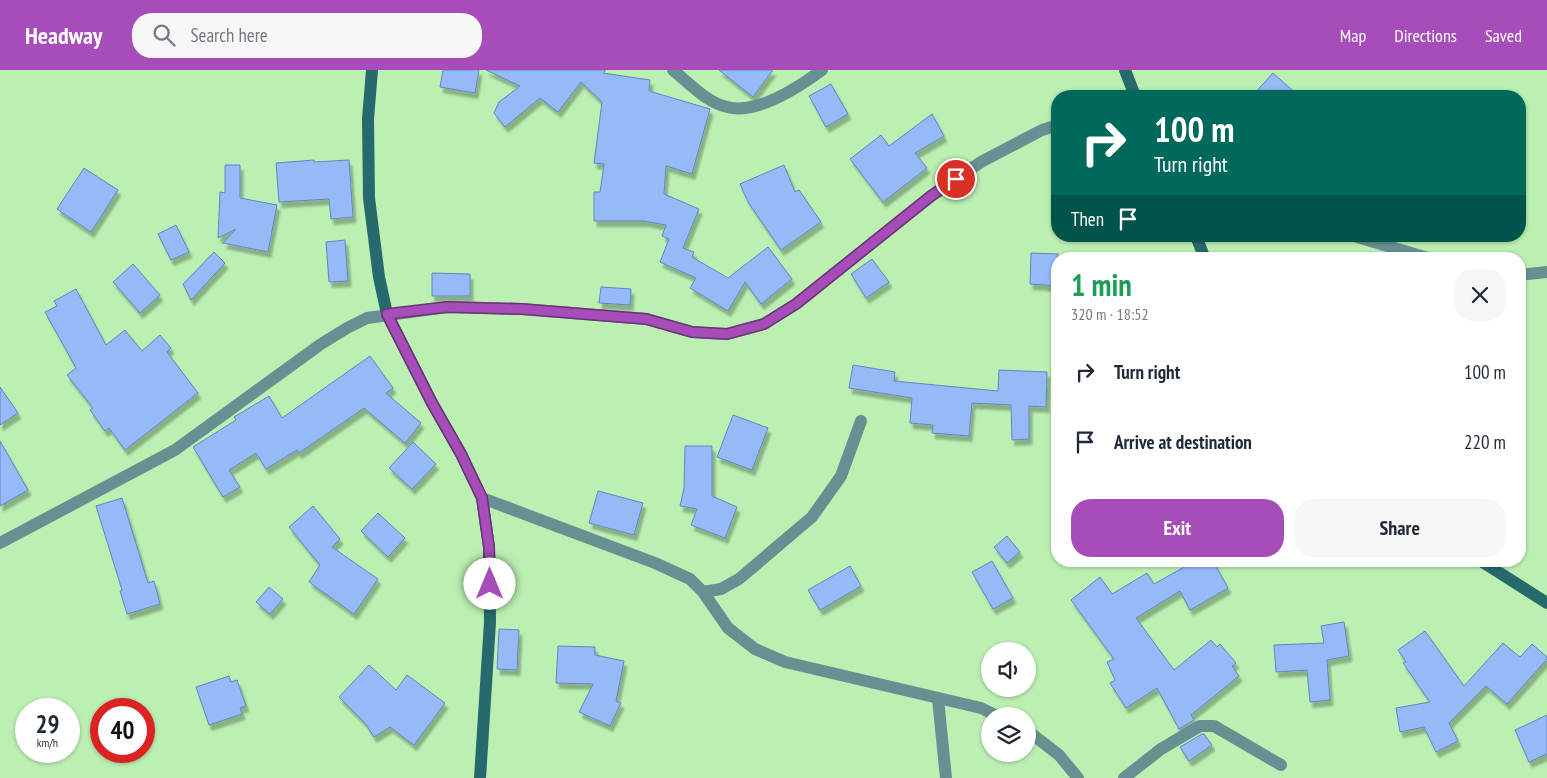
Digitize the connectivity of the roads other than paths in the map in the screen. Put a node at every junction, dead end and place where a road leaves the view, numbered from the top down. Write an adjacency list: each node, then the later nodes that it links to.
1 (372, 70): 11 (street)
2 (673, 70): 3 (street)
3 (822, 70)
4 (1125, 70): 5 (street)
5 (1133, 90)
6 (1051, 127): 11 (street)
7 (1374, 242): 8 (street)
8 (1408, 252)
9 (1547, 272): 10 (street)
10 (1526, 274)
11 (387, 314): 13 (street); 14 (street)
12 (861, 422): 16 (street)
13 (482, 498): 16 (street); 22 (street)
14 (0, 543)
15 (1490, 567): 17 (street)
16 (703, 592): 18 (street)
17 (1547, 603)
18 (938, 699): 19 (street); 23 (street)
19 (981, 708)
20 (1036, 738): 24 (street)
21 (1281, 765): 25 (street)
22 (480, 778)
23 (946, 778)
24 (1078, 778)
25 (1124, 778)

